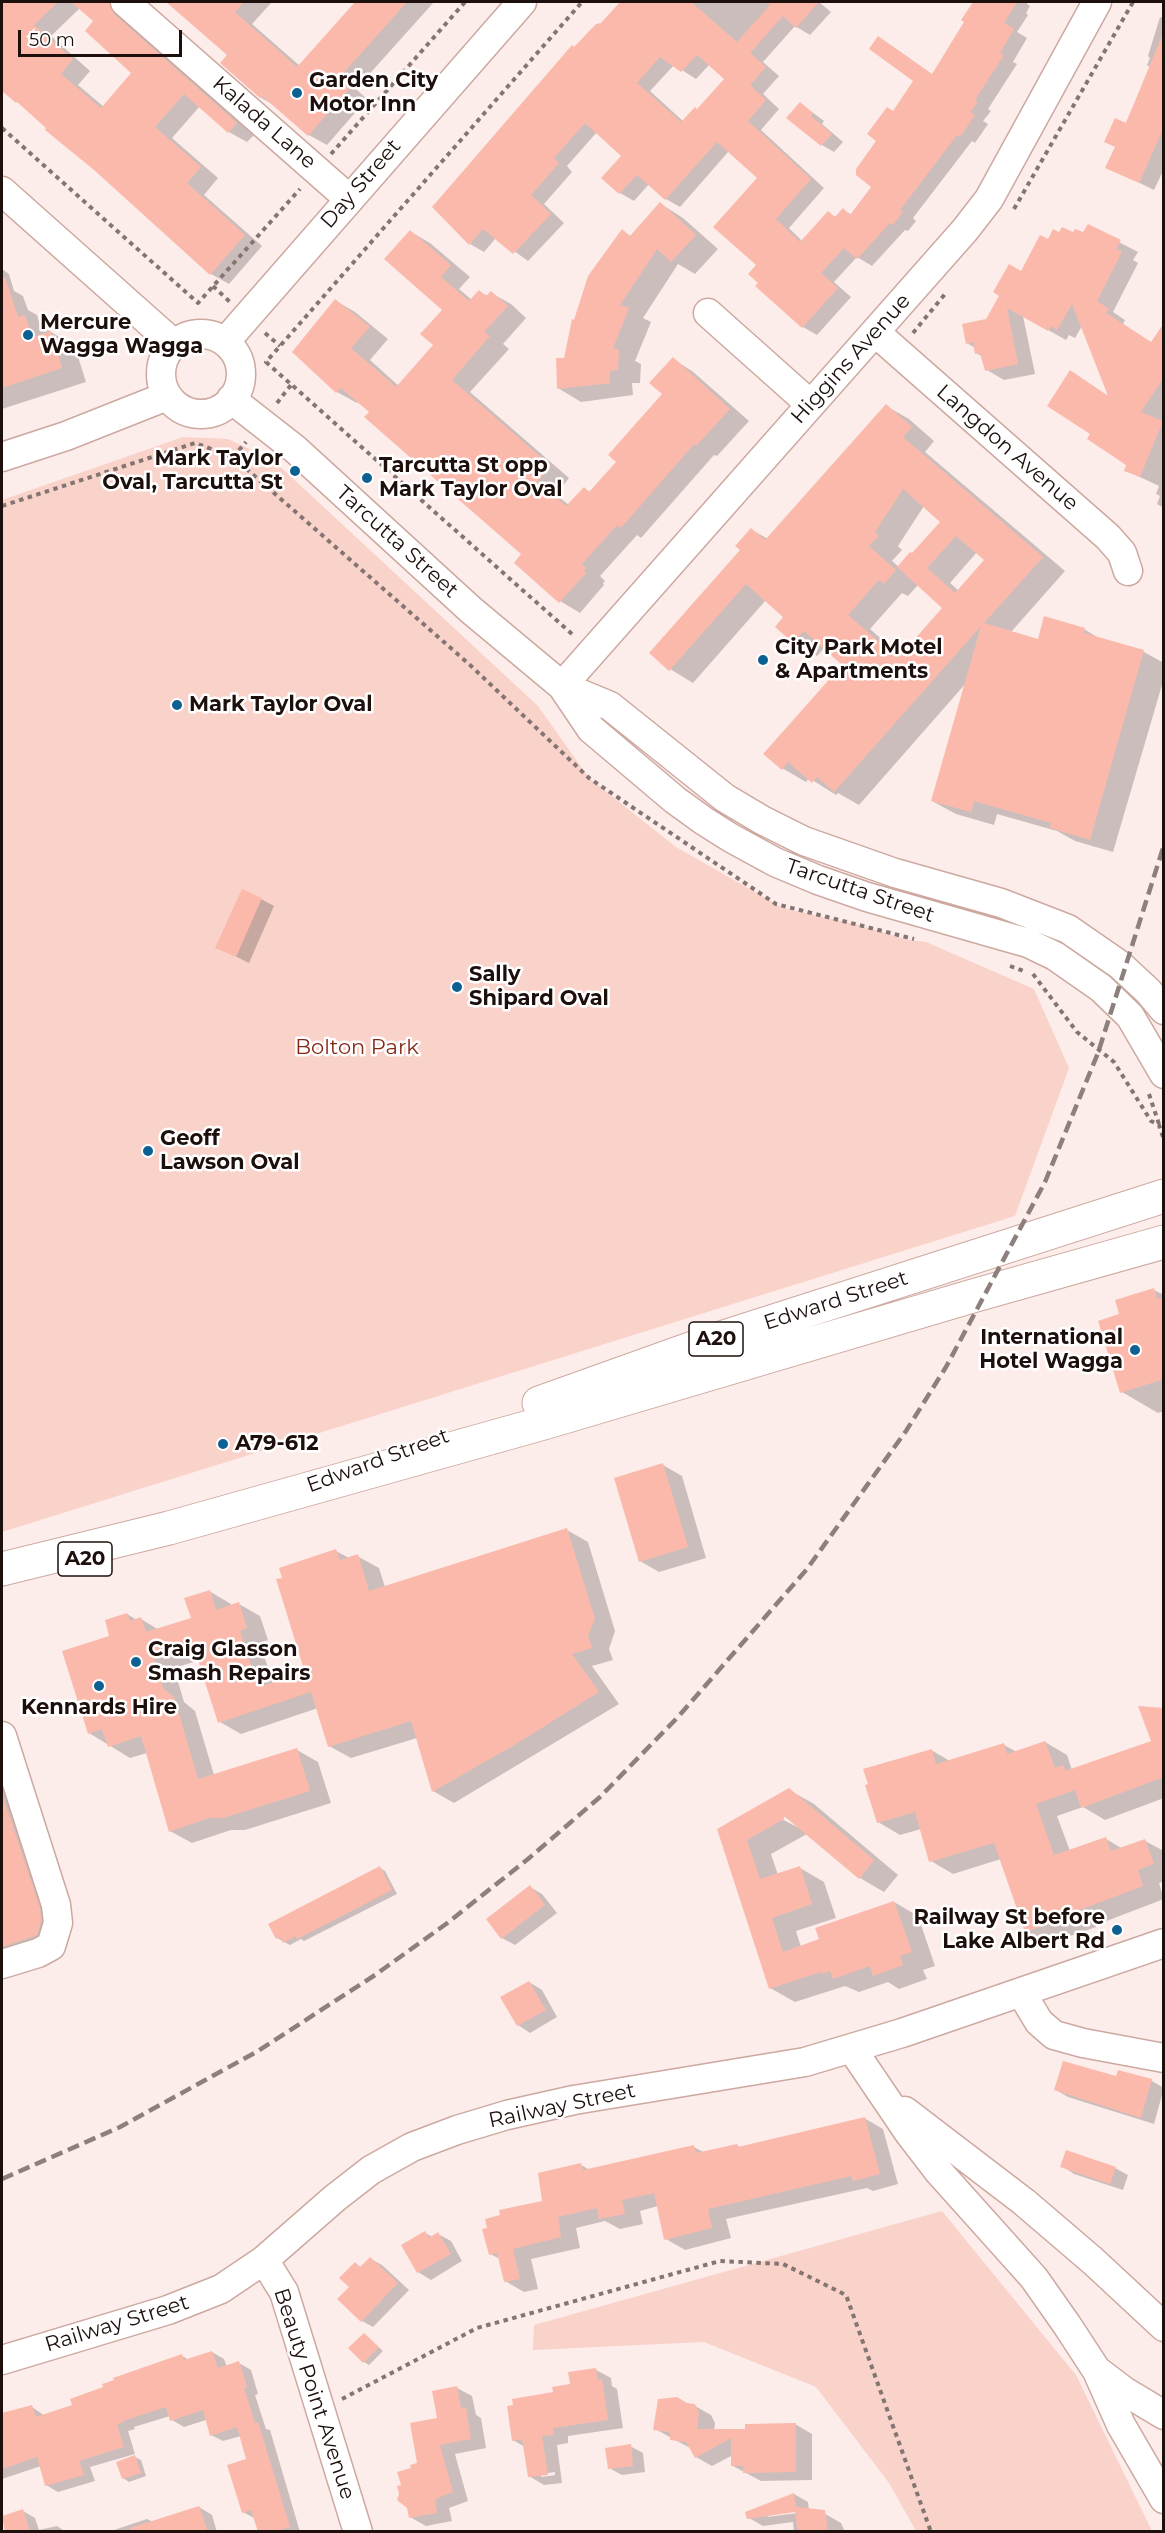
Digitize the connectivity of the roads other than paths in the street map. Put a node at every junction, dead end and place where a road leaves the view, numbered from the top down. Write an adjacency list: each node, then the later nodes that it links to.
1 (125, 2): 5 (street, Kalada Lane)
2 (522, 2): 5 (street, Day Street)
3 (1097, 2): 7 (street, Higgins Avenue)
4 (2, 191): 9 (street)
5 (348, 198): 8 (street, Day Street)
6 (708, 313): 12 (street)
7 (876, 333): 12 (street, Higgins Avenue); 14 (street, Langdon Avenue)
8 (225, 342): 9 (street); 11 (street)
9 (174, 344): 10 (street)
10 (168, 396): 11 (street); 13 (street)
11 (231, 399): 15 (street, Tarcutta Street)
12 (810, 404): 15 (street, Higgins Avenue)
13 (2, 457)
14 (1128, 572)
15 (562, 687): 16 (street, Tarcutta Street); 17 (street, Tarcutta Street)
16 (657, 746): 17 (street); 18 (street, Tarcutta Street)
17 (639, 769): 19 (street, Tarcutta Street)
18 (694, 775): 19 (street); 20 (street, Tarcutta Street)
19 (675, 800): 21 (street, Tarcutta Street)
20 (1164, 1010)
21 (1154, 1080)
22 (1164, 1196): 24 (highway, Edward Street / A20)
23 (1164, 1242): 24 (highway, Edward Street / A20)
24 (275, 1498): 25 (highway, Edward Street / A20)
25 (169, 1528): 26 (highway, Edward Street / A20); 27 (highway, Edward Street / A20)
26 (2, 1569)
27 (2, 1591)
28 (2, 1736): 30 (street)
29 (1164, 1943): 31 (street, Railway Street)
30 (2, 1964)
31 (1021, 1992): 32 (street, Railway Street); 33 (street)
32 (852, 2049): 34 (street); 35 (street, Railway Street)
33 (1164, 2058)
34 (881, 2092): 36 (street); 38 (street)
35 (264, 2260): 37 (street, Railway Street); 41 (street, Beauty Point Avenue)
36 (1159, 2317)
37 (2, 2360)
38 (1097, 2371): 39 (street); 40 (street)
39 (1164, 2415)
40 (1164, 2499)
41 (358, 2532)

